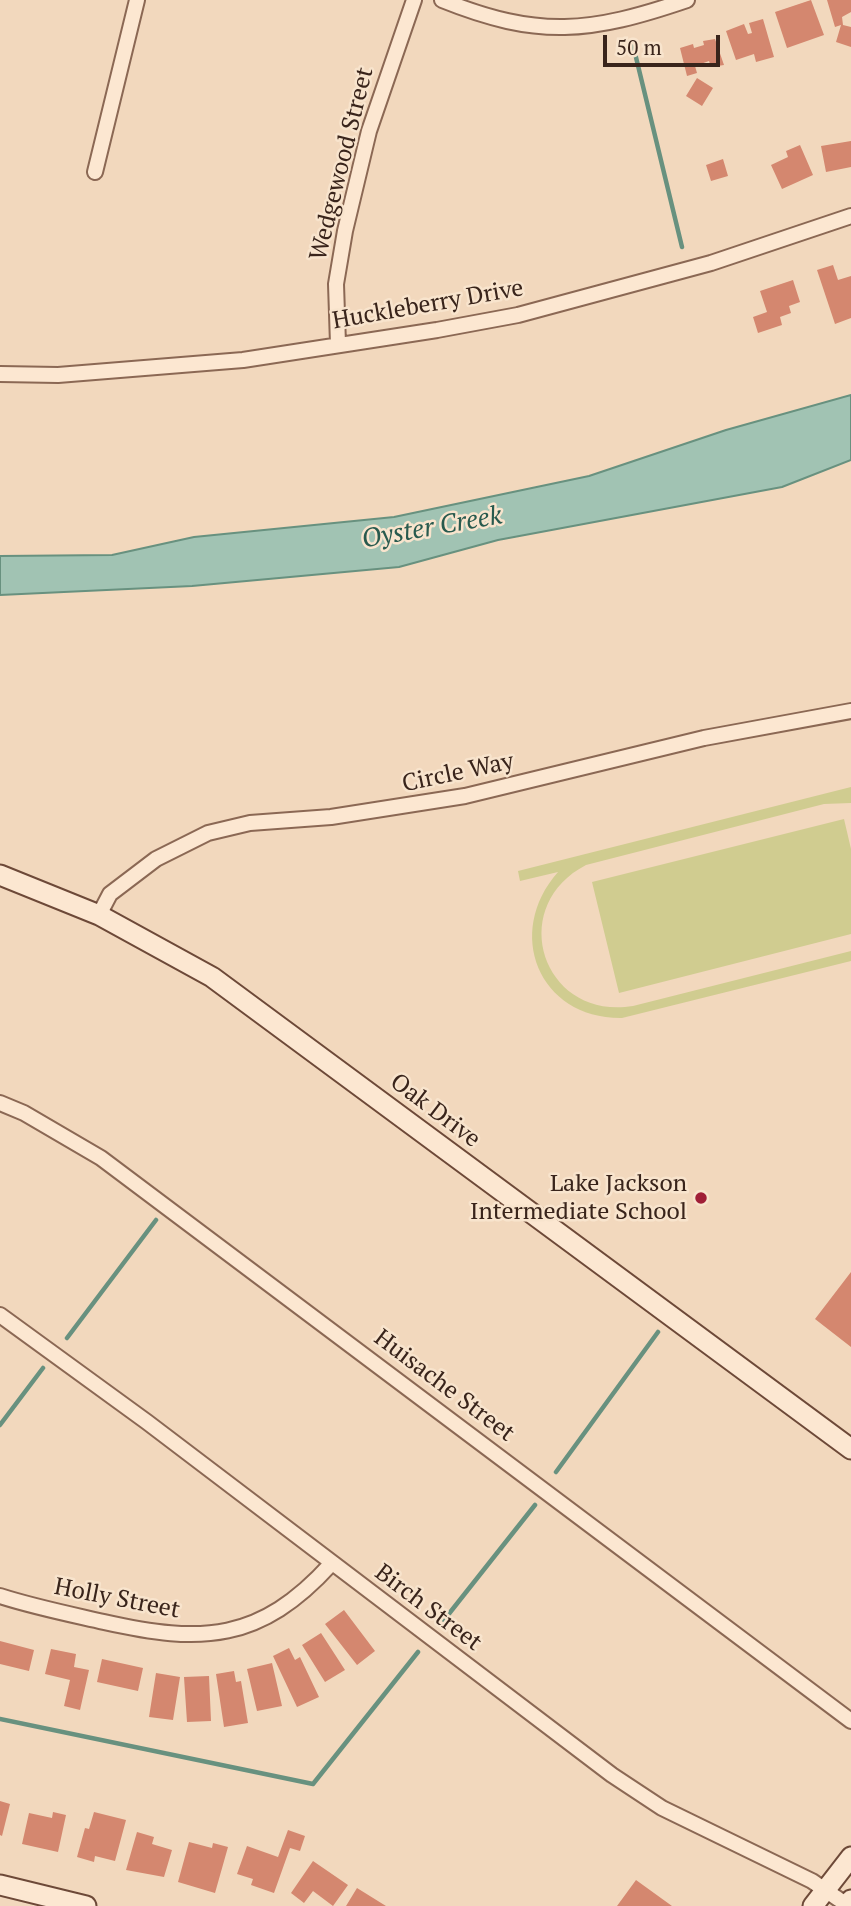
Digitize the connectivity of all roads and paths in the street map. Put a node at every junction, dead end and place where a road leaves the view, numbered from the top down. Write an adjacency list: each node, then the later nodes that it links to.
1 (137, 0): 5 (street)
2 (414, 0): 7 (street, Wedgewood Street)
3 (442, 0): 4 (street)
4 (687, 0)
5 (96, 172)
6 (851, 216): 7 (street, Huckleberry Drive)
7 (338, 344): 8 (street, Huckleberry Drive)
8 (0, 374)
9 (851, 711): 11 (street, Circle Way)
10 (0, 875): 11 (street, Oak Drive)
11 (99, 915): 14 (street, Oak Drive)
12 (0, 1103): 17 (street, Huisache Street)
13 (0, 1315): 15 (street, Birch Street)
14 (851, 1449)
15 (331, 1564): 16 (street, Holly Street); 20 (street, Birch Street)
16 (0, 1595)
17 (851, 1721)
18 (851, 1857): 20 (street)
19 (0, 1885): 22 (street)
20 (826, 1889): 21 (street, Birch Street); 23 (street)
21 (848, 1903)
22 (84, 1906)
23 (814, 1906)

